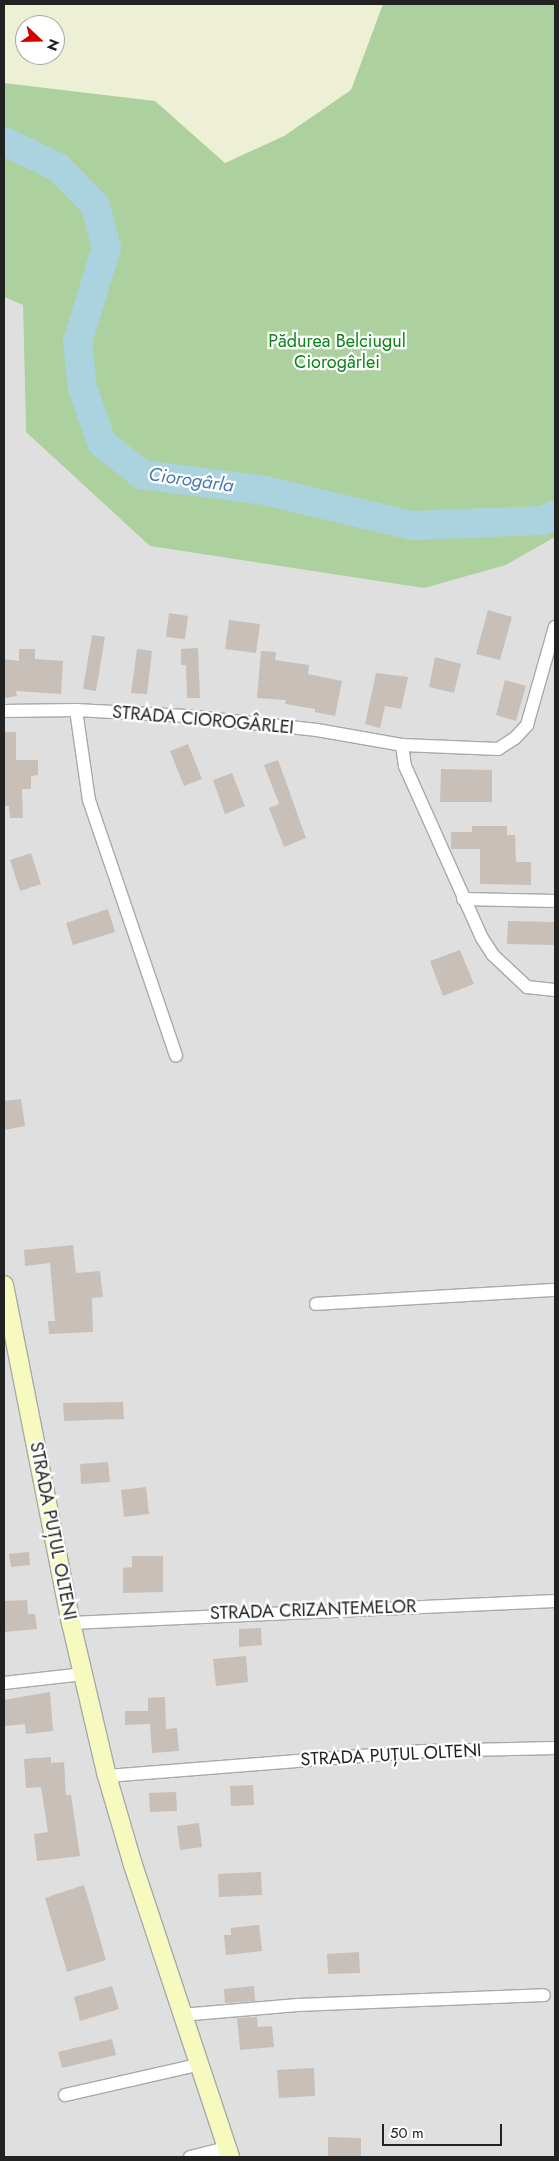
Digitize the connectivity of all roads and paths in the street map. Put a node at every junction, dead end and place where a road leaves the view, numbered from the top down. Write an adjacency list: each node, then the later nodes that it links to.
1 (555, 627): 4 (street, STRADA CIOROGÂRLEI)
2 (76, 710): 3 (street, STRADA CIOROGÂRLEI); 4 (street, STRADA CIOROGÂRLEI); 8 (street)
3 (4, 711)
4 (402, 746): 5 (street)
5 (463, 899): 6 (street); 7 (street)
6 (555, 901)
7 (555, 990)
8 (176, 1056)
9 (4, 1286): 13 (street, STRADA PUȚUL OLTENI)
10 (555, 1290): 11 (street)
11 (316, 1304)
12 (555, 1601): 13 (street, STRADA CRIZANTEMELOR)
13 (71, 1623): 14 (street, STRADA PUȚUL OLTENI)
14 (83, 1674): 15 (street); 17 (street, STRADA PUȚUL OLTENI)
15 (4, 1683)
16 (555, 1748): 17 (street, STRADA PUȚUL OLTENI)
17 (107, 1776): 19 (street, STRADA PUȚUL OLTENI)
18 (544, 1995): 19 (street)
19 (181, 2015): 20 (street, STRADA PUȚUL OLTENI)
20 (197, 2065): 21 (street); 22 (street, STRADA PUȚUL OLTENI)
21 (65, 2095)
22 (228, 2153): 23 (street)
23 (190, 2157)

